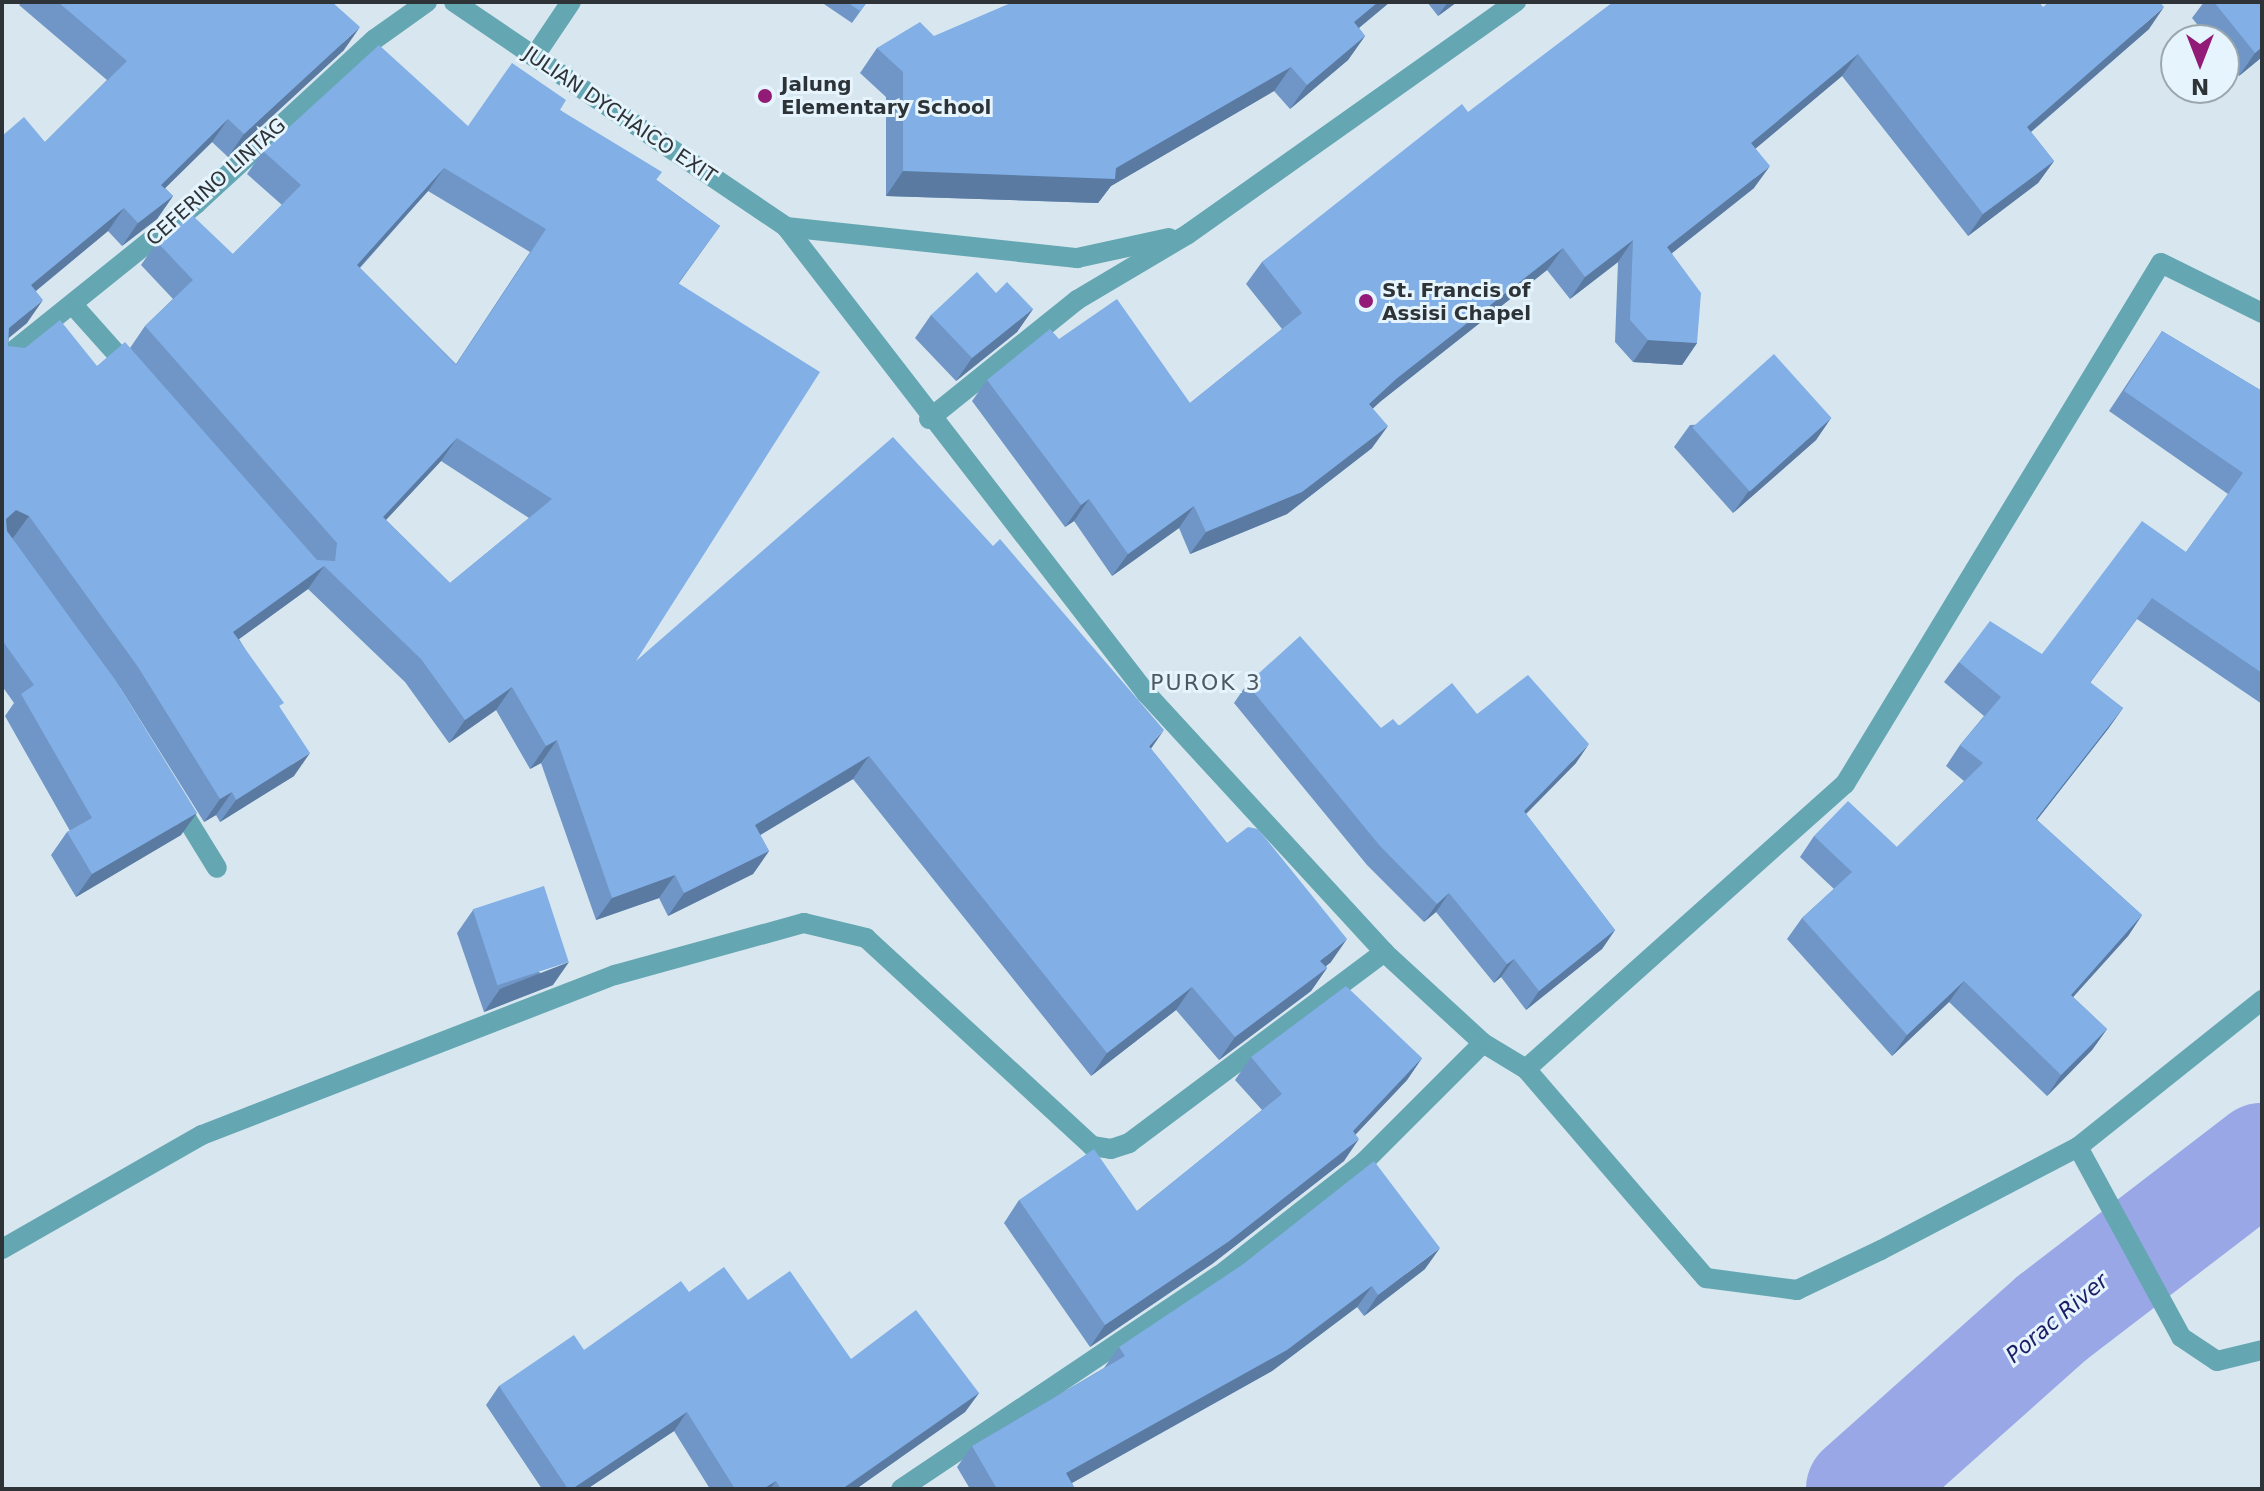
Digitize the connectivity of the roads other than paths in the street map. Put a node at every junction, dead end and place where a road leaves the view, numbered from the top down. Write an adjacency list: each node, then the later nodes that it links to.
1 (427, 2): 8 (street, CEFERINO LINTAG)
2 (454, 2): 5 (street, JULIAN DYCHAICO EXIT)
3 (571, 2): 5 (street)
4 (1516, 2): 7 (street)
5 (534, 57): 6 (street, JULIAN DYCHAICO EXIT)
6 (786, 227): 7 (street); 12 (street)
7 (1188, 234): 12 (street)
8 (73, 305): 10 (street, CEFERINO LINTAG); 11 (street)
9 (2262, 313): 18 (street)
10 (2, 360)
11 (146, 387)
12 (929, 419): 15 (street)
13 (168, 789): 14 (street)
14 (217, 868)
15 (1384, 952): 17 (street); 20 (street)
16 (2262, 1000): 19 (street)
17 (1483, 1043): 18 (street); 22 (street)
18 (1526, 1069): 19 (street)
19 (2078, 1147): 21 (street)
20 (2, 1249)
21 (2262, 1350)
22 (901, 1489)

